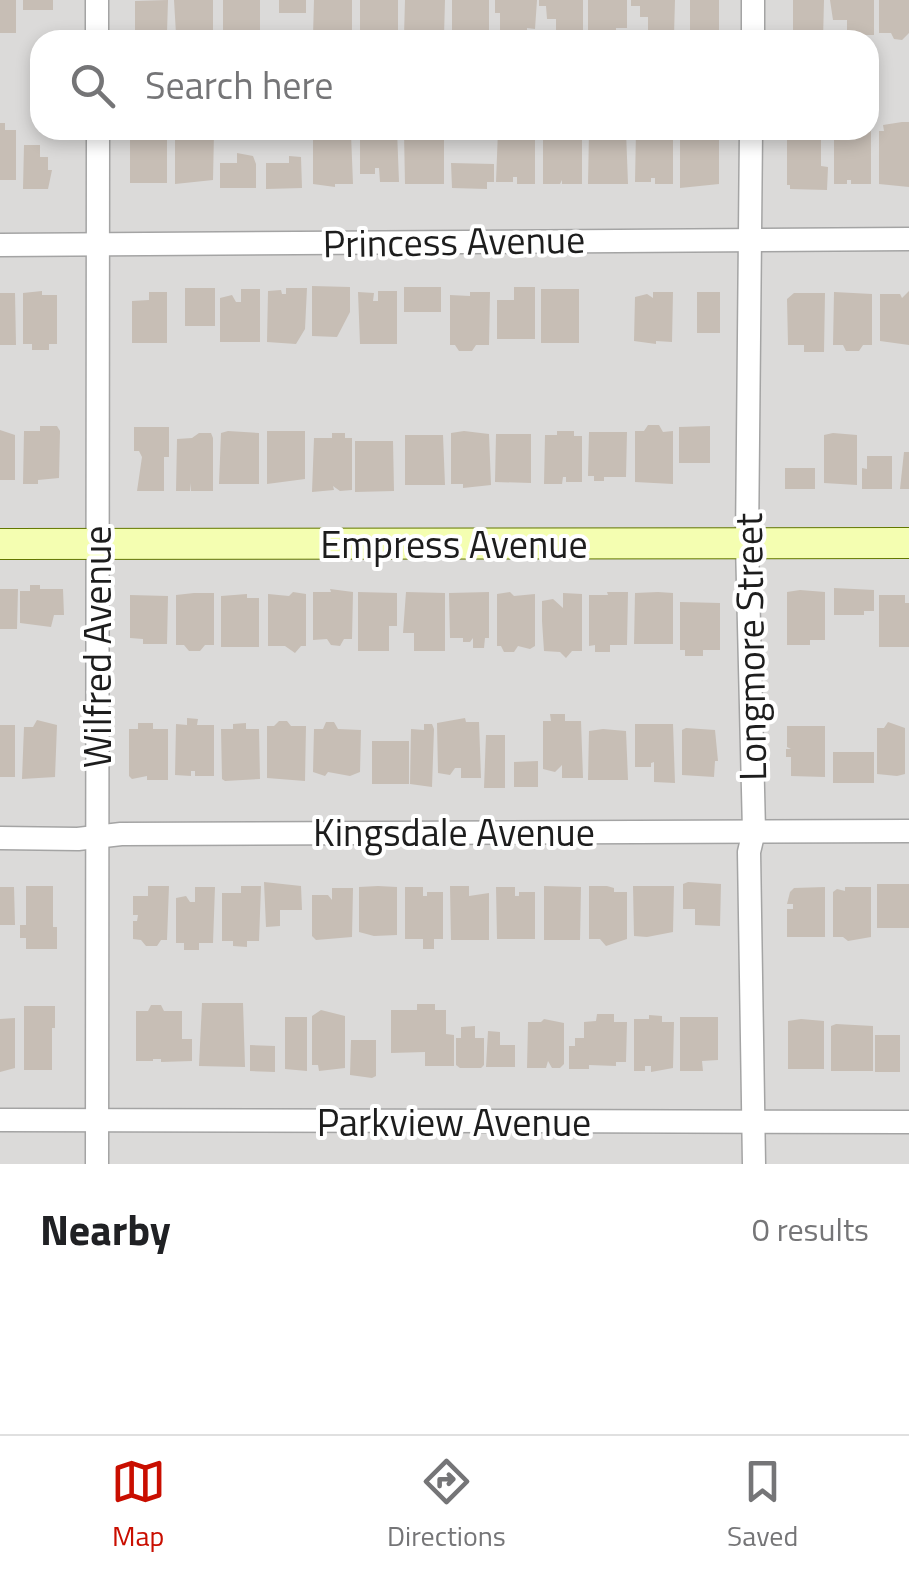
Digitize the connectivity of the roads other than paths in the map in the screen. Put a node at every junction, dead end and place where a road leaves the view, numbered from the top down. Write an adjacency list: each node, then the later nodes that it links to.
1 (97, 0): 3 (street)
2 (753, 0): 4 (street)
3 (97, 30)
4 (752, 30)
5 (98, 140): 10 (street, Wilfred Avenue)
6 (751, 140): 7 (street, Longmore Street)
7 (749, 238): 8 (street, Princess Avenue); 10 (street, Princess Avenue); 12 (street, Longmore Street)
8 (909, 239)
9 (0, 244): 10 (street, Princess Avenue)
10 (98, 244): 14 (street, Wilfred Avenue)
11 (909, 542): 12 (street, Empress Avenue)
12 (747, 543): 14 (street, Empress Avenue); 15 (street, Longmore Street)
13 (0, 544): 14 (street, Empress Avenue)
14 (97, 545): 17 (street, Wilfred Avenue)
15 (754, 831): 16 (street, Kingsdale Avenue); 17 (street, Kingsdale Avenue); 21 (street, Longmore Street)
16 (909, 831)
17 (98, 836): 18 (street, Kingsdale Avenue); 20 (street, Wilfred Avenue)
18 (0, 838)
19 (0, 1120): 20 (street, Parkview Avenue)
20 (97, 1121): 21 (street, Parkview Avenue); 23 (street, Wilfred Avenue)
21 (754, 1122): 22 (street, Parkview Avenue); 24 (street, Longmore Street)
22 (909, 1122)
23 (97, 1164)
24 (754, 1164)

